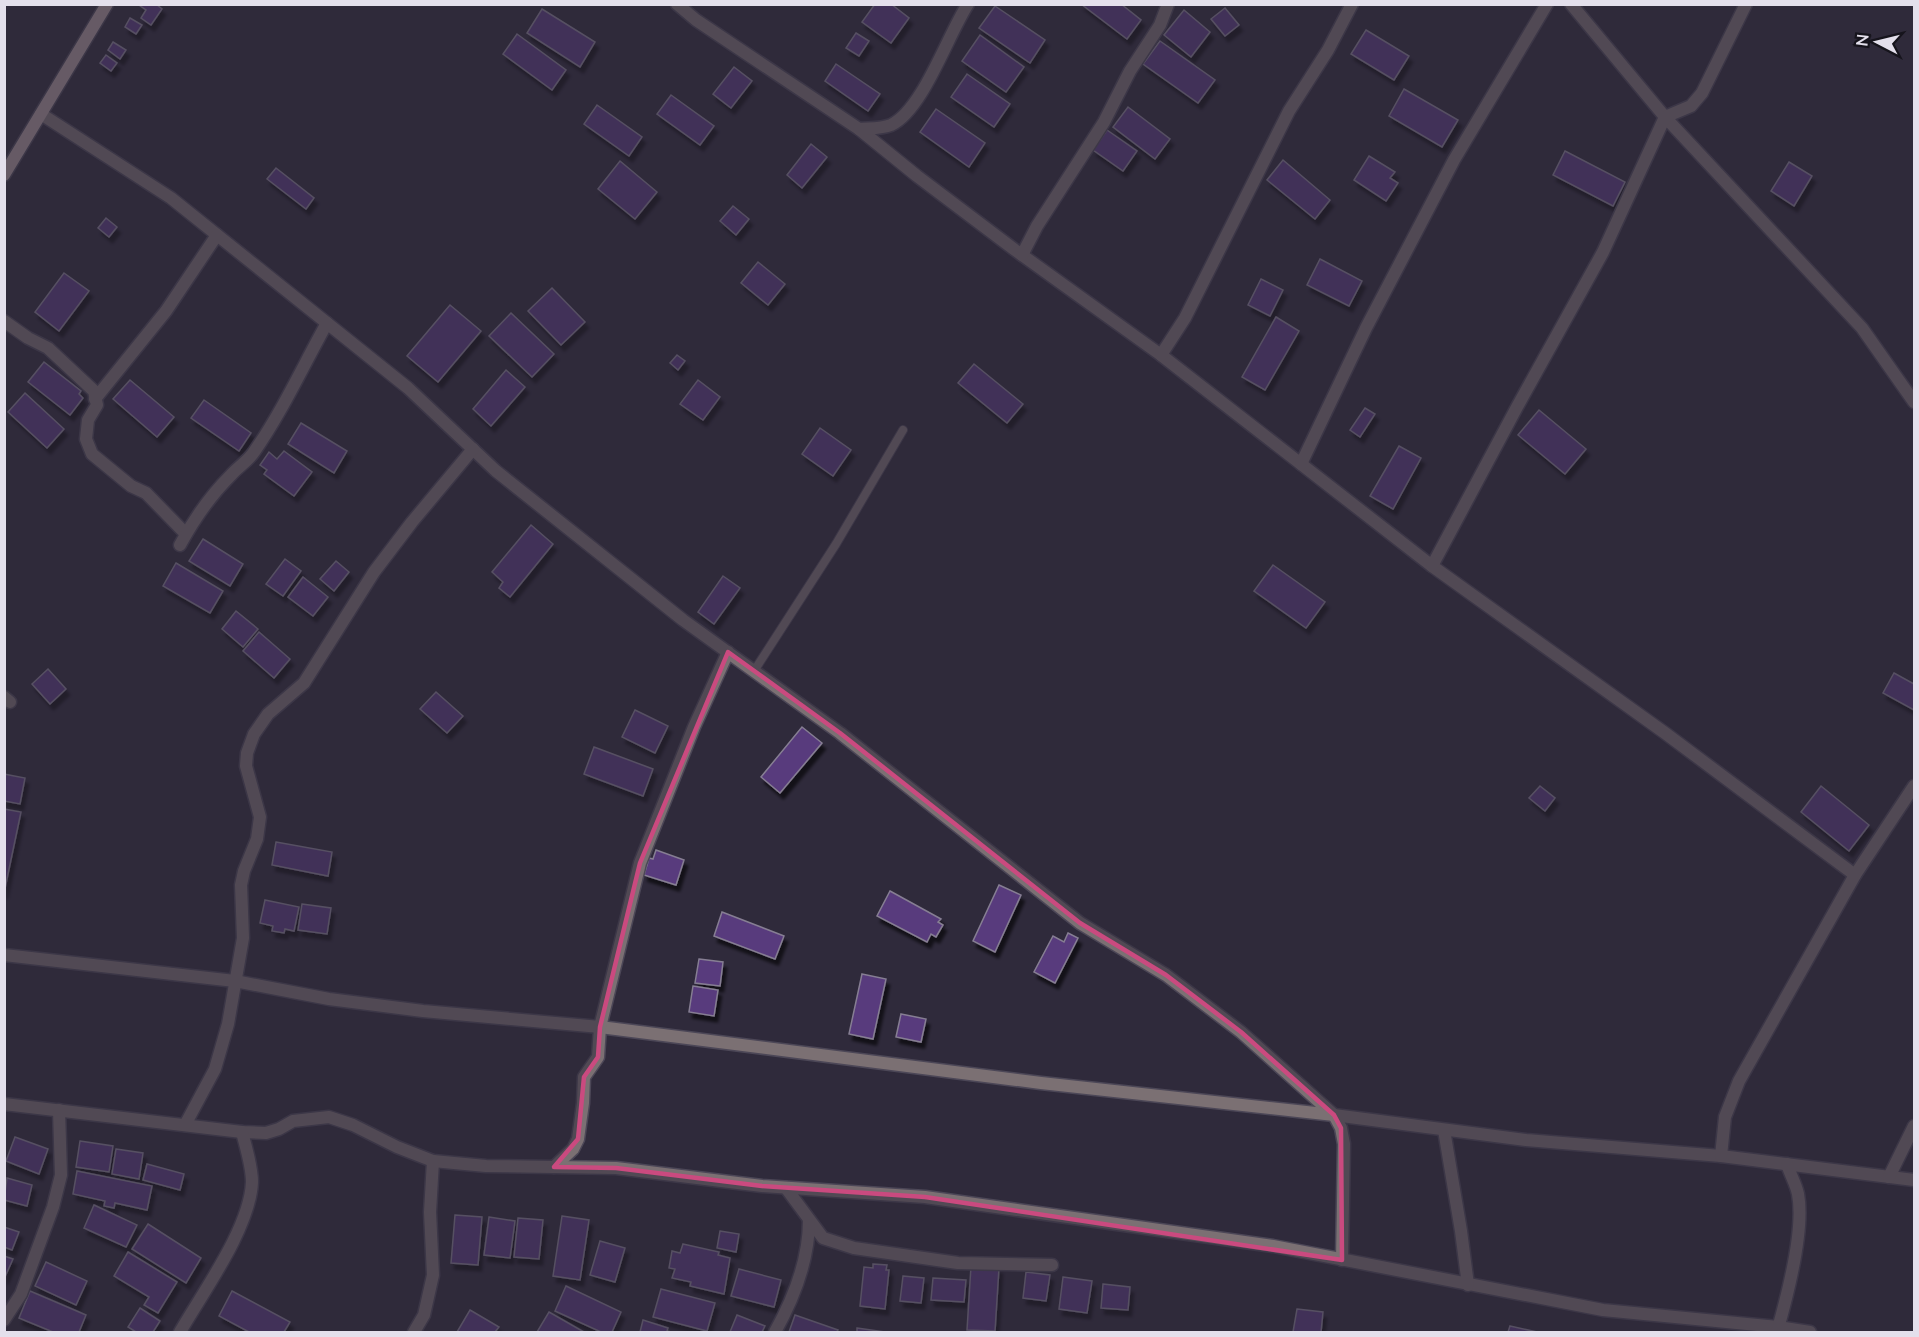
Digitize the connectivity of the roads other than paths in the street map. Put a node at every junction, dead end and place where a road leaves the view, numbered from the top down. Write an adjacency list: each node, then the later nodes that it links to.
1 (107, 4): 9 (main road)
2 (677, 4): 11 (street)
3 (968, 4): 11 (street)
4 (1167, 4): 14 (street)
5 (1352, 4): 17 (street)
6 (1547, 4): 22 (street)
7 (1571, 4): 10 (street)
8 (1746, 4): 10 (street)
9 (41, 114): 12 (main road); 13 (street)
10 (1665, 117): 19 (street); 23 (street)
11 (859, 129): 14 (street)
12 (4, 175)
13 (217, 235): 16 (street); 18 (street)
14 (1022, 255): 17 (street)
15 (4, 321): 18 (street)
16 (327, 323): 18 (street); 21 (street)
17 (1161, 355): 22 (street)
18 (95, 399)
19 (1914, 402)
20 (903, 430): 25 (lane)
21 (473, 449): 24 (street); 29 (street)
22 (1301, 464): 23 (street)
23 (1432, 566): 27 (street)
24 (728, 652): 25 (street); 30 (street)
25 (754, 671): 33 (street)
26 (1914, 786): 27 (street)
27 (1856, 875): 38 (street)
28 (4, 955): 29 (street)
29 (235, 981): 30 (street); 34 (street)
30 (600, 1027): 33 (street); 41 (street)
31 (4, 1104): 32 (street)
32 (59, 1110): 34 (street); 49 (street)
33 (1334, 1115): 36 (street); 46 (street)
34 (185, 1125): 37 (street)
35 (1914, 1126): 42 (street)
36 (1444, 1130): 38 (street); 48 (street)
37 (242, 1132): 39 (street); 51 (street)
38 (1721, 1156): 40 (street)
39 (433, 1161): 41 (street); 52 (street)
40 (1786, 1164): 42 (street); 50 (street)
41 (554, 1167): 44 (street)
42 (1889, 1177): 43 (street)
43 (1914, 1180)
44 (786, 1188): 45 (street); 46 (street)
45 (809, 1220): 47 (street); 53 (street)
46 (1342, 1260): 48 (street)
47 (1052, 1265)
48 (1468, 1285): 50 (street)
49 (4, 1320)
50 (1778, 1330): 54 (street)
51 (180, 1332)
52 (414, 1332)
53 (775, 1332)
54 (1810, 1332)

